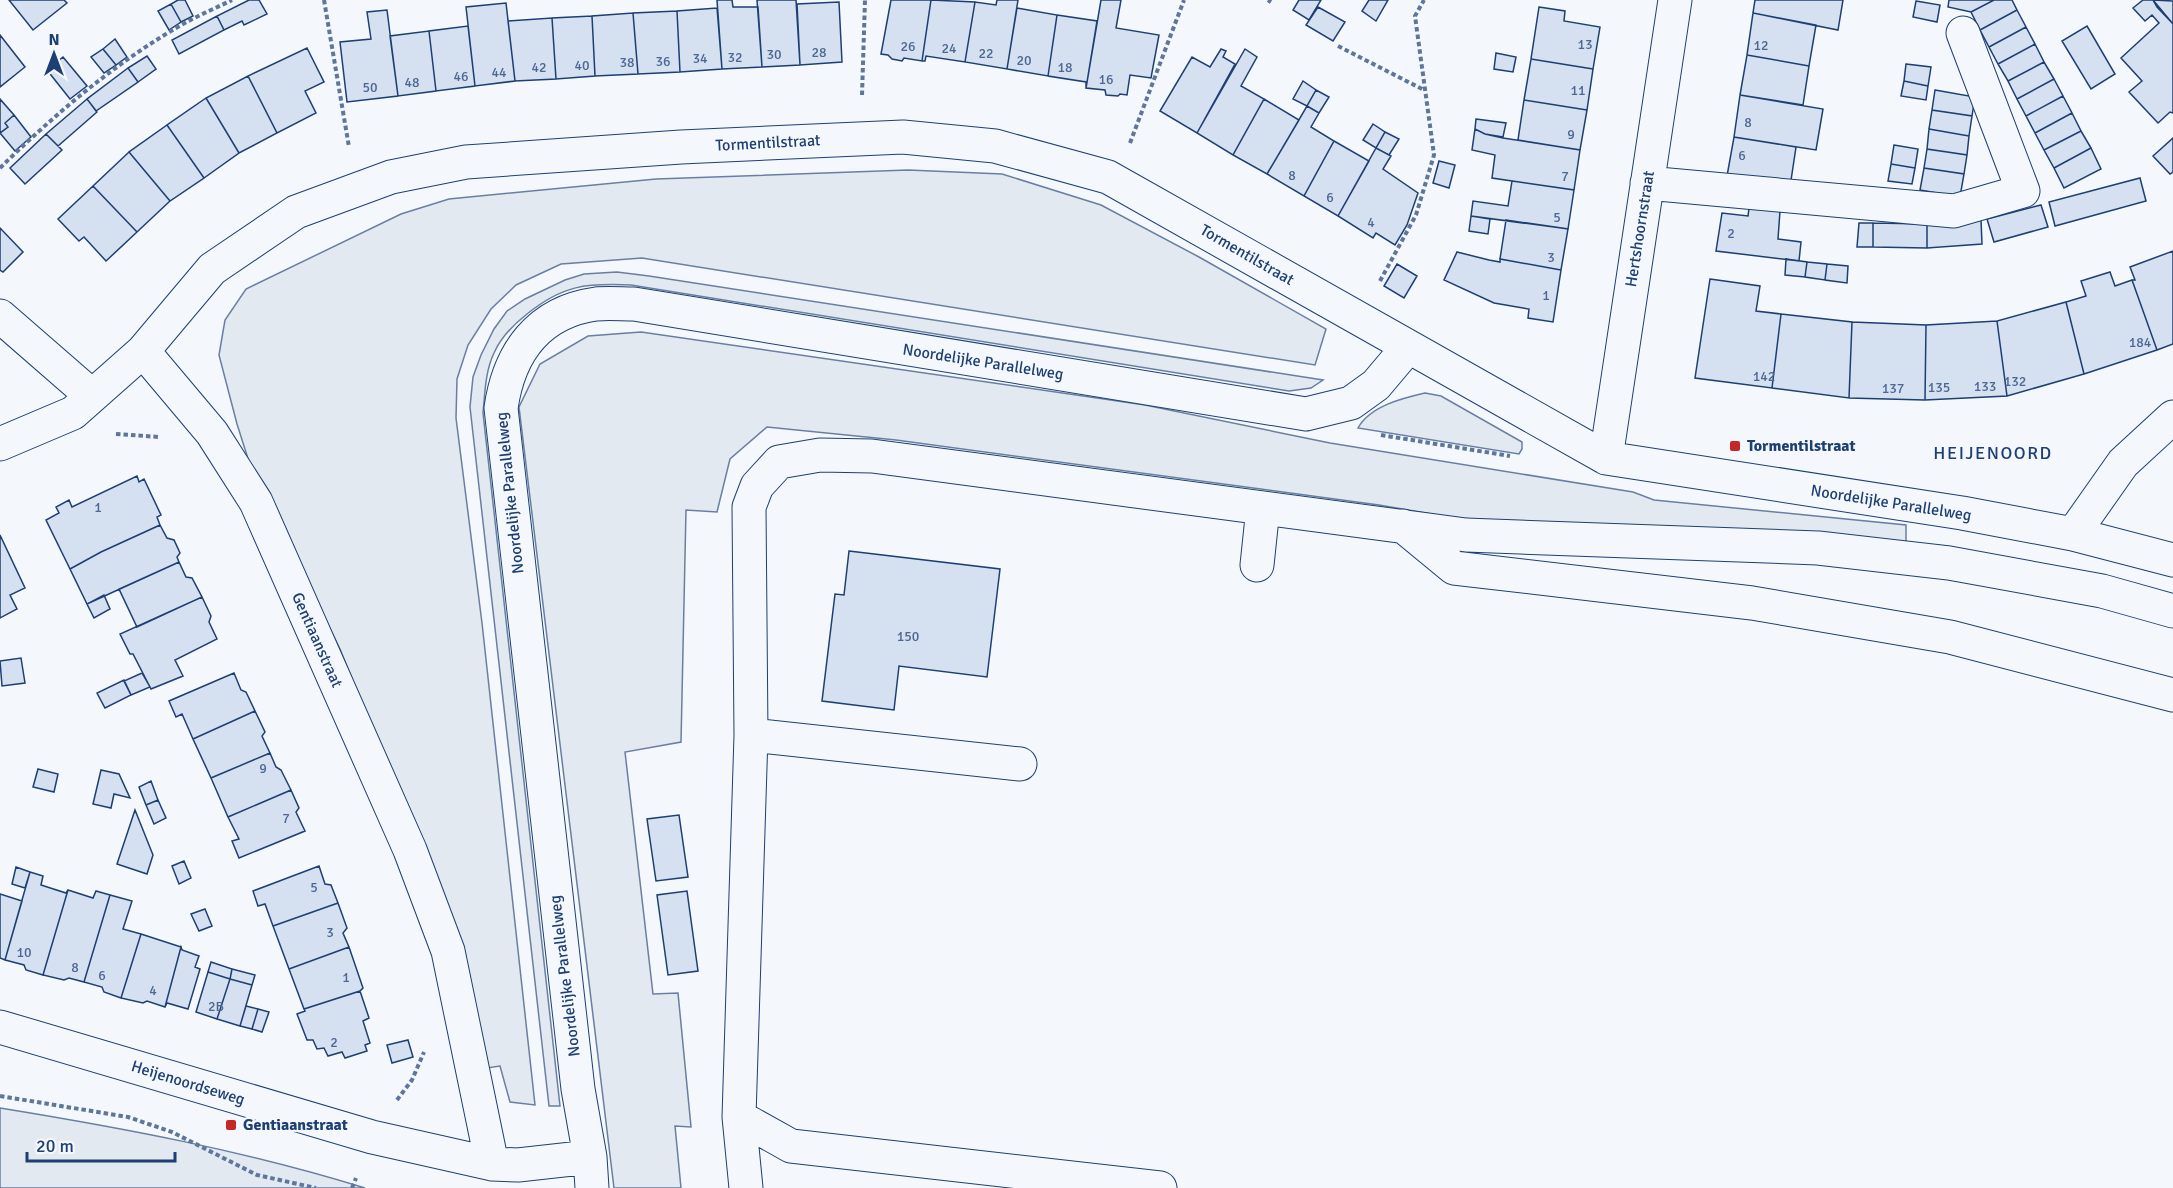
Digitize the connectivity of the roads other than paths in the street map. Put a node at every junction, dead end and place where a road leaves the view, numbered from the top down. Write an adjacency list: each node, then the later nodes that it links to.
1 (1676, 0): 3 (street, Hertshoornstraat)
2 (1963, 33): 3 (street)
3 (1647, 183): 10 (street, Hertshoornstraat)
4 (0, 316): 7 (street)
5 (1408, 347): 6 (street, Tormentilstraat); 10 (street, Noordelijke Parallelweg); 25 (street, Noordelijke Parallelweg)
6 (143, 351): 7 (street, Tormentilstraat); 24 (street, Gentiaanstraat)
7 (82, 405): 9 (street, Tormentilstraat)
8 (2173, 417): 14 (street)
9 (0, 444)
10 (1606, 458): 12 (street, Noordelijke Parallelweg)
11 (1263, 508): 13 (street); 17 (street); 20 (street)
12 (1962, 513): 14 (street, Noordelijke Parallelweg); 16 (street)
13 (1403, 526): 16 (street); 19 (street)
14 (2073, 534): 15 (street, Noordelijke Parallelweg)
15 (2173, 560)
16 (1949, 562): 18 (street)
17 (1257, 565)
18 (2173, 611)
19 (2173, 695)
20 (750, 735): 21 (street); 23 (street)
21 (1020, 764)
22 (0, 1027): 24 (street, Heijenoordseweg)
23 (739, 1117): 26 (street); 27 (street)
24 (492, 1164): 25 (street, Heijenoordseweg)
25 (591, 1173)
26 (746, 1188)
27 (1160, 1188)

